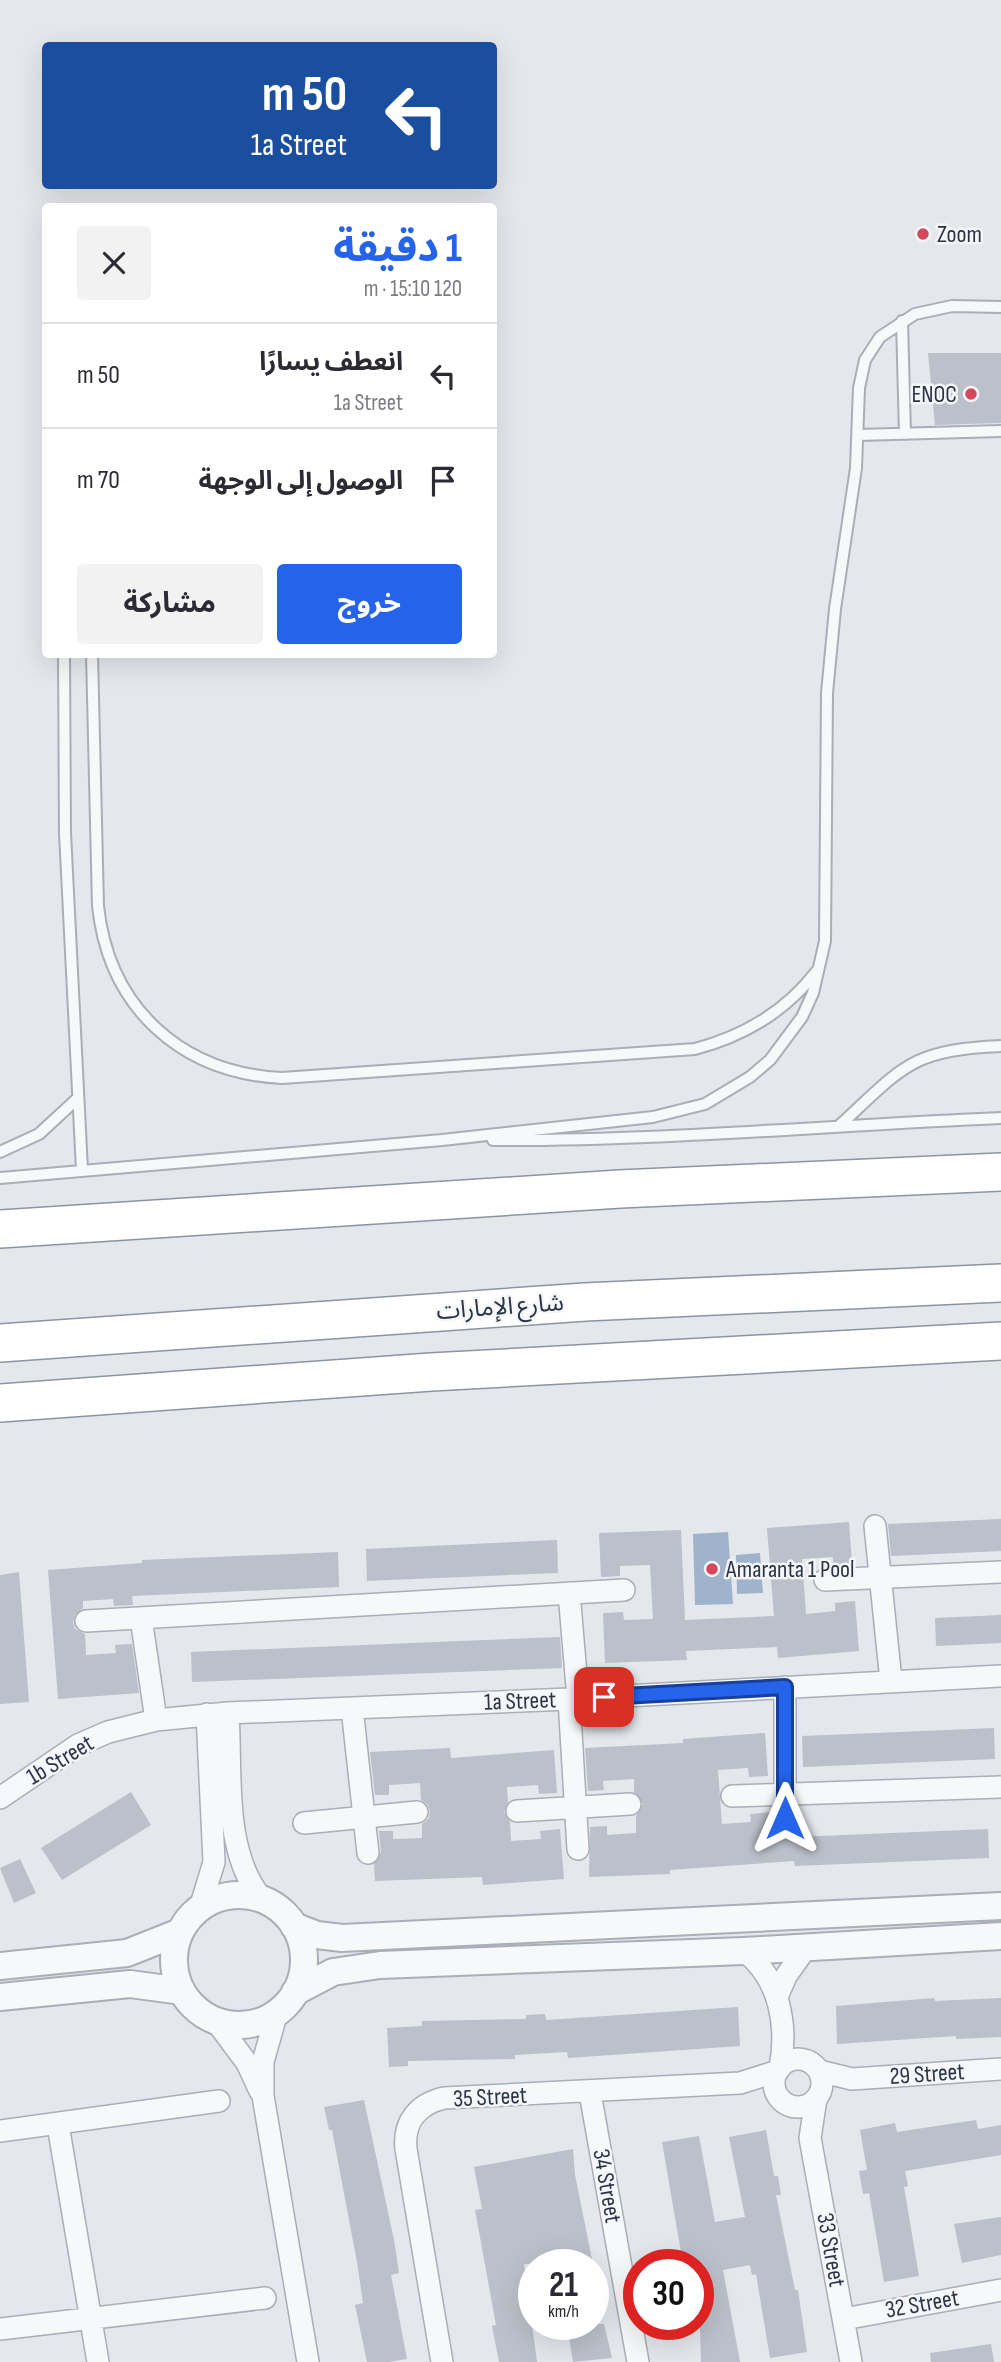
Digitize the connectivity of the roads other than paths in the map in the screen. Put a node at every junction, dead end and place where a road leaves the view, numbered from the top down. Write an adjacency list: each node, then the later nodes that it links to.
1 (1001, 307): 2 (lane)
2 (902, 321): 4 (lane); 5 (lane)
3 (1001, 431): 4 (lane)
4 (905, 434): 5 (lane)
5 (858, 435): 8 (lane)
6 (64, 658): 10 (lane)
7 (92, 658): 8 (lane)
8 (820, 967): 13 (lane)
9 (1001, 1046): 12 (lane)
10 (78, 1098): 14 (lane); 15 (lane)
11 (1001, 1118): 12 (lane)
12 (840, 1125): 13 (lane)
13 (442, 1140): 15 (lane)
14 (0, 1152)
15 (82, 1170): 17 (lane)
16 (1001, 1172): 18 (highway)
17 (0, 1178)
18 (0, 1229)
19 (1001, 1283): 21 (highway, شارع الإمارات)
20 (1001, 1342): 22 (highway)
21 (0, 1343)
22 (0, 1403)
23 (875, 1527): 25 (street)
24 (1001, 1572): 25 (street)
25 (880, 1577): 26 (street); 32 (street)
26 (825, 1580)
27 (624, 1590): 28 (street)
28 (569, 1593): 29 (street); 34 (street)
29 (141, 1618): 30 (street); 37 (street)
30 (86, 1621)
31 (1001, 1676): 32 (street, 1a Street)
32 (891, 1681): 33 (street, 1a Street)
33 (785, 1687): 34 (street, 1a Street); 40 (street)
34 (574, 1699): 35 (street, 1a Street); 44 (street)
35 (352, 1708): 36 (street, 1a Street); 47 (street)
36 (218, 1713): 37 (street, 1a Street); 52 (street); 54 (street)
37 (156, 1720): 38 (street, 1a Street)
38 (123, 1727): 42 (street, 1b Street)
39 (1001, 1787): 40 (street)
40 (785, 1794): 41 (street); 48 (street)
41 (732, 1796)
42 (0, 1798)
43 (630, 1804): 44 (street)
44 (575, 1808): 45 (street); 50 (street)
45 (517, 1811)
46 (417, 1812): 47 (street)
47 (364, 1817): 49 (street); 51 (street)
48 (785, 1818)
49 (304, 1823)
50 (578, 1849)
51 (368, 1853)
52 (263, 1900): 54 (street); 55 (street)
53 (1001, 1906): 55 (street)
54 (200, 1908): 56 (street)
55 (294, 1926): 62 (street)
56 (180, 1932): 60 (street); 61 (street)
57 (1001, 1936): 58 (street)
58 (806, 1948): 59 (street); 64 (street)
59 (744, 1951): 62 (street); 64 (street)
60 (0, 1966)
61 (182, 1991): 63 (street); 66 (street)
62 (295, 1992): 65 (street)
63 (0, 1997)
64 (778, 1997): 67 (street)
65 (277, 2012): 66 (street); 73 (street)
66 (215, 2020): 73 (street)
67 (783, 2034): 68 (street); 71 (street)
68 (812, 2065): 70 (street, 29 Street); 71 (street); 74 (street)
69 (1001, 2069): 70 (street, 29 Street)
70 (852, 2079): 74 (street, 29 Street)
71 (781, 2084): 72 (street, 35 Street); 74 (street); 78 (street, 33 Street)
72 (590, 2093): 86 (street, 35 Street); 87 (street, 34 Street)
73 (263, 2096): 85 (street)
74 (818, 2097): 78 (street, 33 Street)
75 (219, 2101): 76 (street)
76 (58, 2124): 77 (street); 81 (street)
77 (0, 2131)
78 (810, 2138): 82 (street, 33 Street)
79 (1001, 2290): 82 (street, 32 Street)
80 (265, 2298): 81 (street)
81 (91, 2318): 83 (street); 84 (street)
82 (844, 2319): 88 (street, 33 Street)
83 (0, 2329)
84 (98, 2362)
85 (308, 2362)
86 (442, 2362)
87 (638, 2362)
88 (852, 2362)

